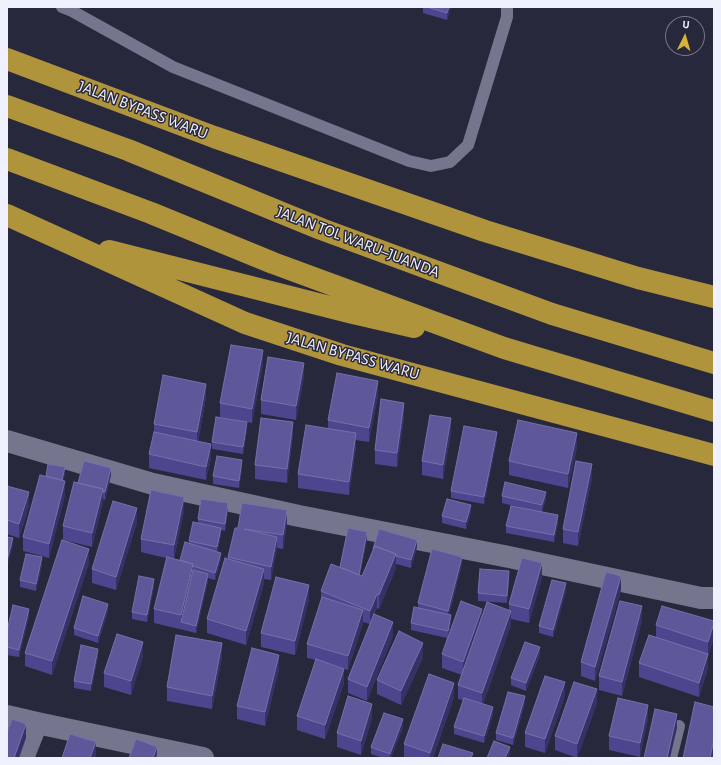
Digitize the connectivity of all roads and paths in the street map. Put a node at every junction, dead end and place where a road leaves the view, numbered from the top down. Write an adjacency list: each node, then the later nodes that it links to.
1 (62, 7): 2 (lane)
2 (507, 7)
3 (7, 59): 8 (highway, JALAN BYPASS WARU)
4 (7, 106): 12 (highway, JALAN TOL WARU–JUANDA)
5 (7, 159): 11 (highway)
6 (7, 215): 7 (highway, JALAN BYPASS WARU)
7 (54, 236): 11 (highway); 15 (highway, JALAN BYPASS WARU)
8 (638, 278): 9 (highway, JALAN BYPASS WARU); 10 (highway)
9 (714, 296)
10 (714, 311)
11 (504, 348): 13 (highway)
12 (714, 363)
13 (714, 411)
14 (7, 441): 16 (street)
15 (714, 455)
16 (714, 598)
17 (7, 716): 18 (street)
18 (37, 724): 20 (street); 21 (street)
19 (679, 726): 22 (lane)
20 (23, 758)
21 (203, 758)
22 (671, 758)

